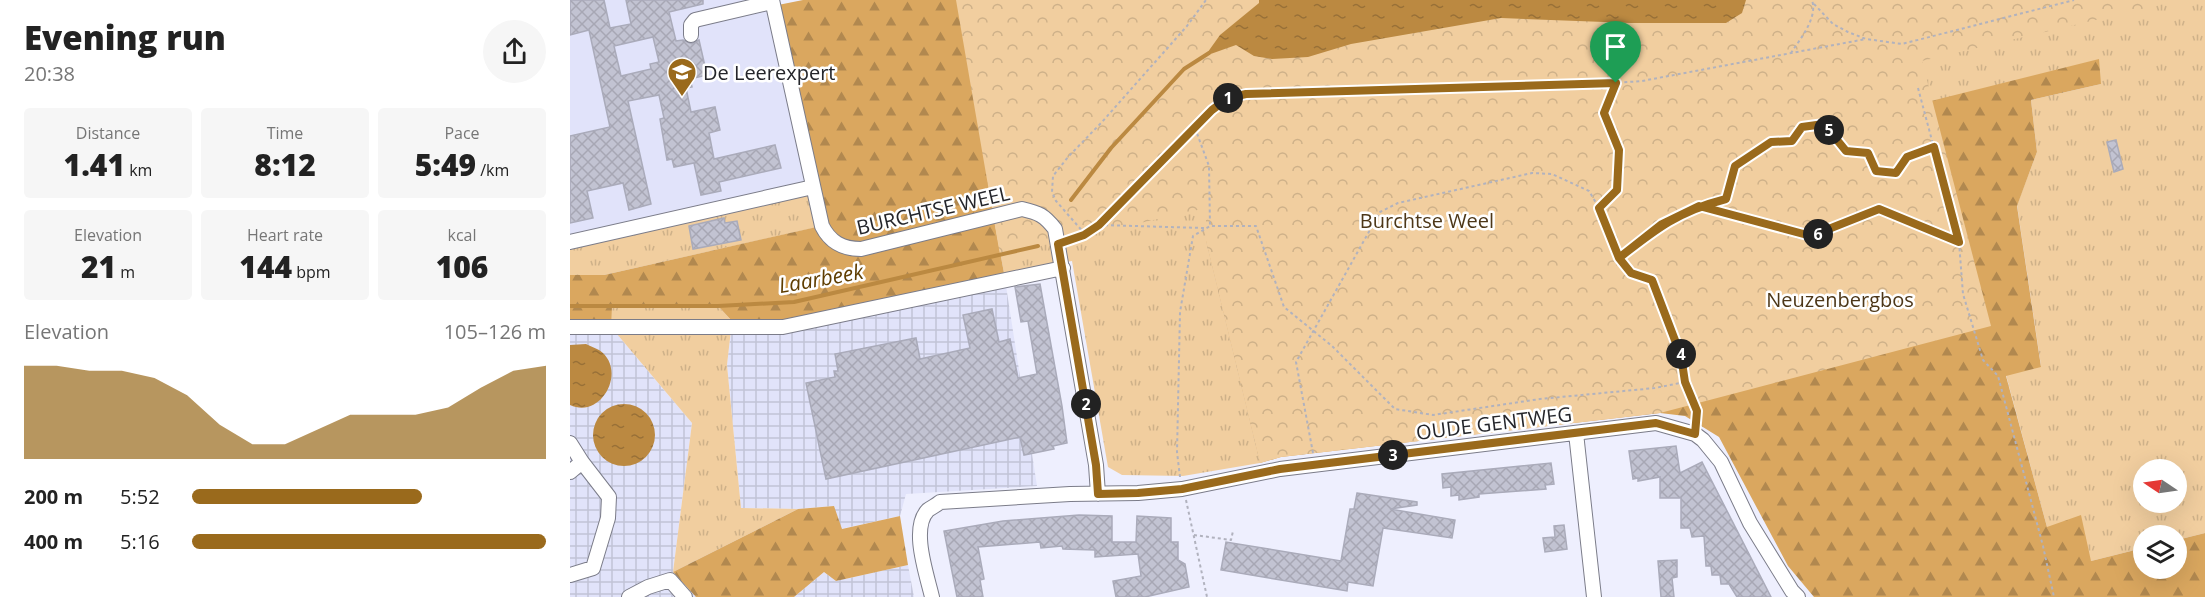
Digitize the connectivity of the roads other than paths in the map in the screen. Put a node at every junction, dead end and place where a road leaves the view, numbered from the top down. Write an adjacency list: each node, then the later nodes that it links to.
1 (772, 1): 2 (street); 3 (street, BURCHTSE WEEL)
2 (691, 35)
3 (813, 187): 4 (street); 5 (street, BURCHTSE WEEL)
4 (570, 242)
5 (1063, 268): 6 (street); 11 (street, BURCHTSE WEEL)
6 (570, 327)
7 (1576, 433): 11 (street, OUDE GENTWEG); 16 (street); 17 (street, OUDE GENTWEG)
8 (570, 443): 9 (street)
9 (582, 462): 10 (street); 12 (street)
10 (570, 472)
11 (1098, 494): 15 (street, OUDE GENTWEG)
12 (570, 575)
13 (629, 597): 14 (street)
14 (685, 597)
15 (932, 597)
16 (1594, 597)
17 (1798, 597)

